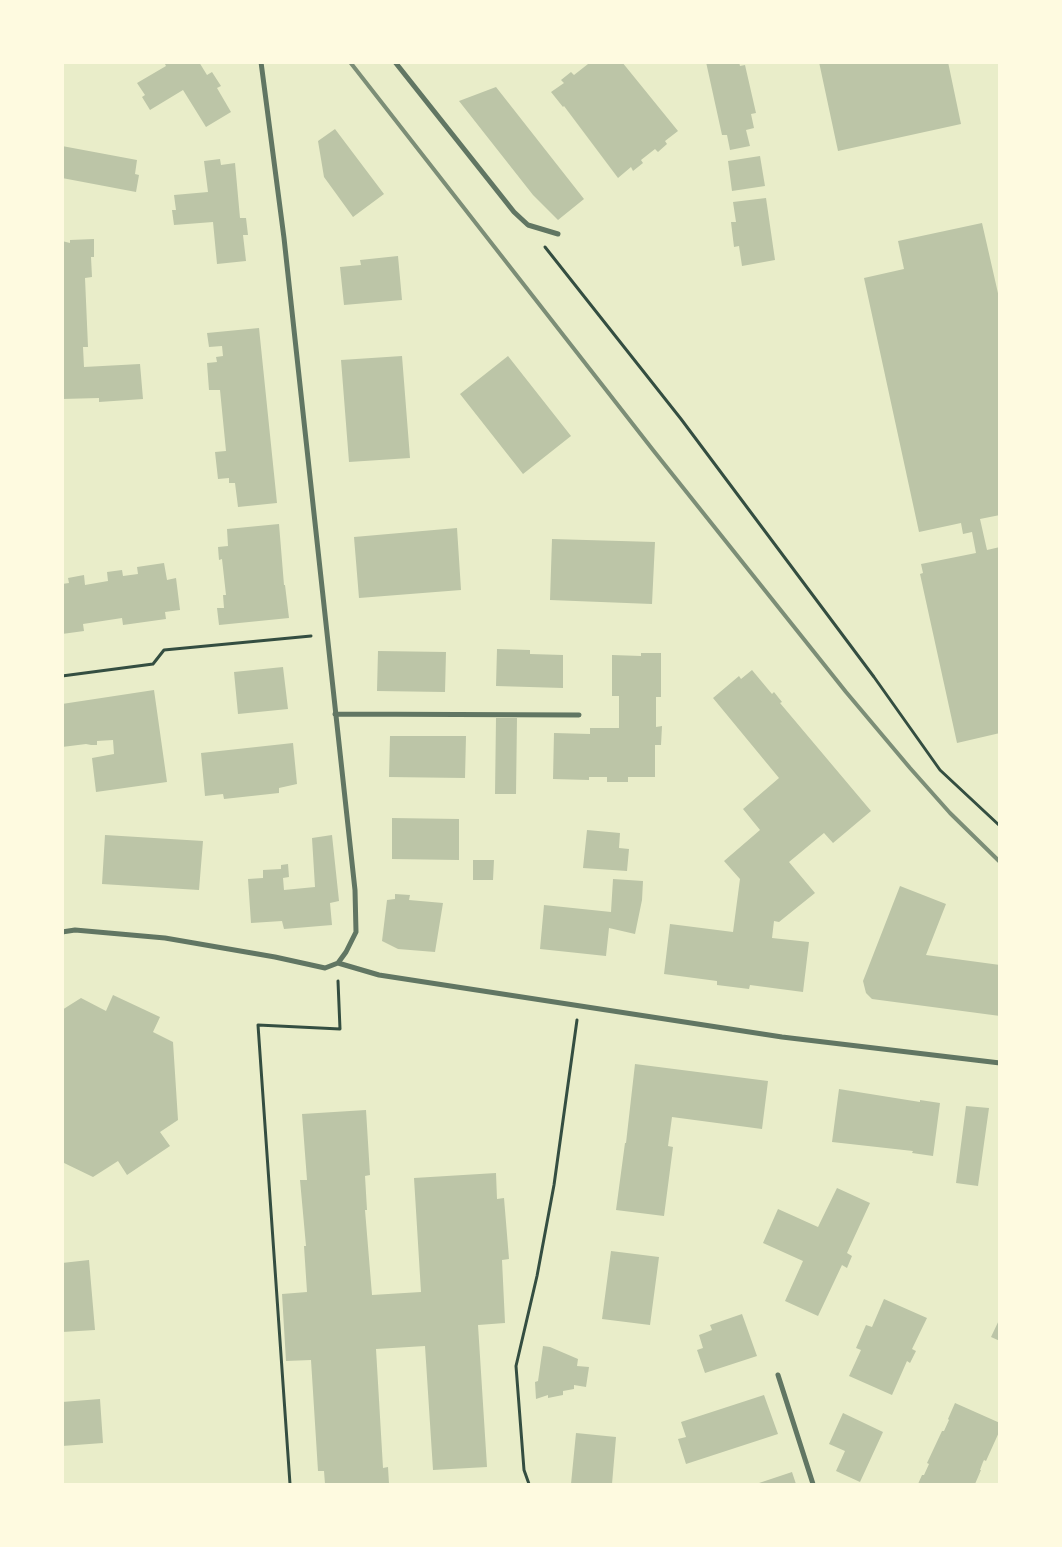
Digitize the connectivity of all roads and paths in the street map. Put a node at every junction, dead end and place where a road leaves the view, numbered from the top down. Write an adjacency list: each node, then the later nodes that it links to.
1 (261, 62): 5 (street)
2 (395, 62): 3 (street)
3 (528, 225): 4 (street); 9 (path)
4 (558, 234)
5 (326, 634): 6 (path); 7 (street)
6 (62, 676)
7 (335, 714): 8 (street); 11 (street)
8 (579, 715)
9 (1000, 826)
10 (62, 932): 11 (street)
11 (338, 963): 12 (street); 15 (path)
12 (579, 1005): 13 (street); 16 (path)
13 (1000, 1063)
14 (778, 1375): 17 (street)
15 (290, 1484)
16 (529, 1484)
17 (813, 1484)

